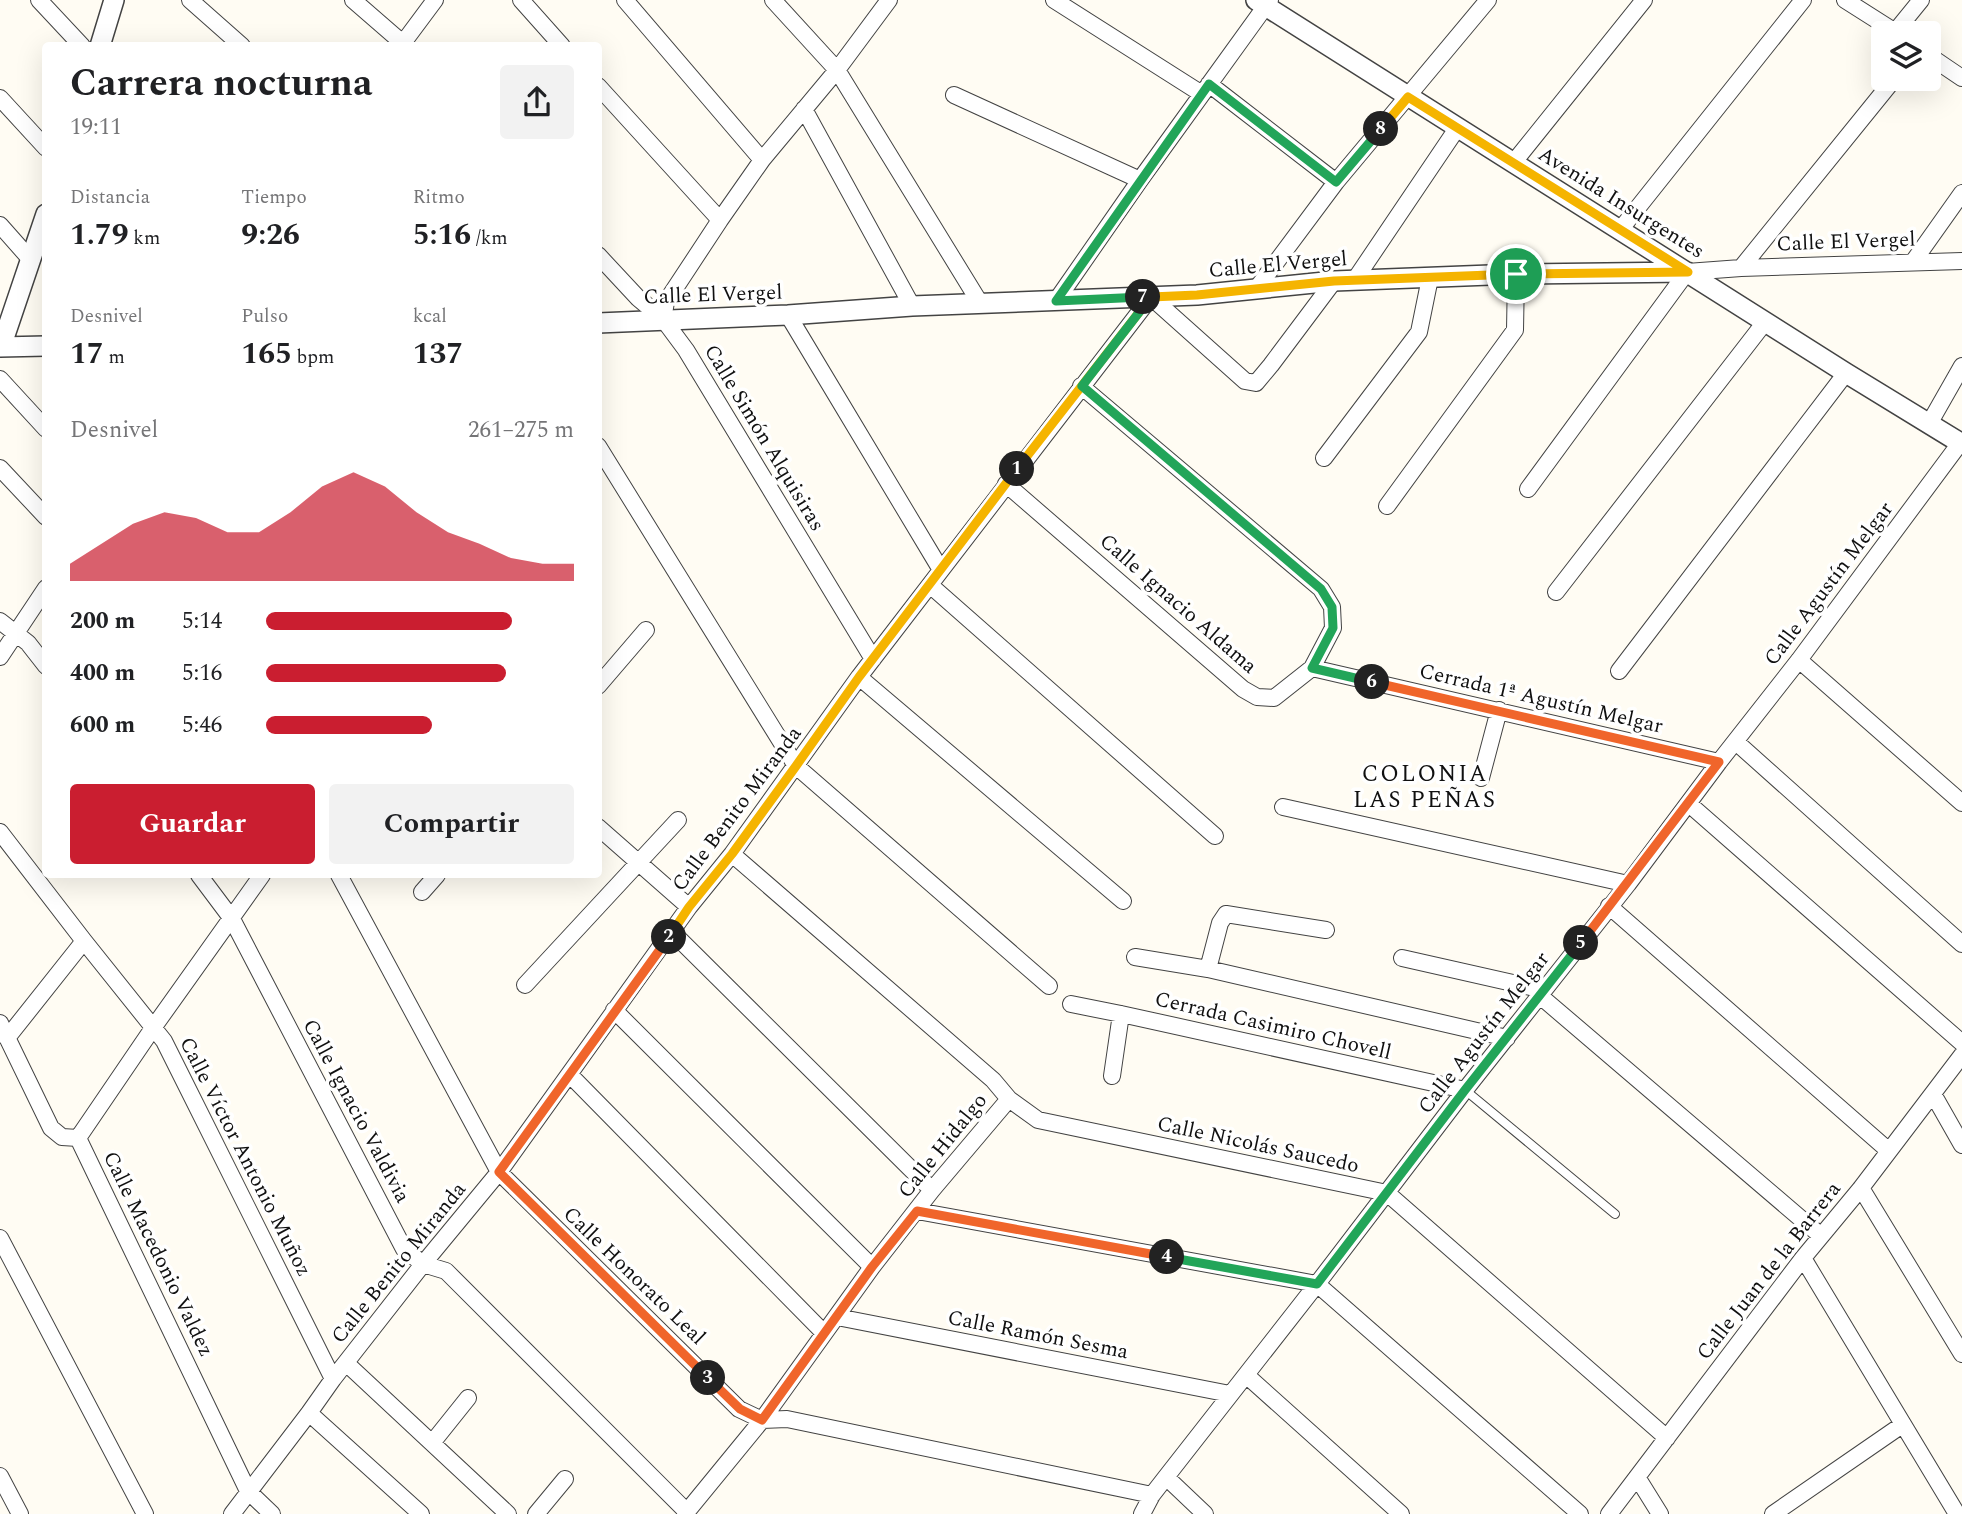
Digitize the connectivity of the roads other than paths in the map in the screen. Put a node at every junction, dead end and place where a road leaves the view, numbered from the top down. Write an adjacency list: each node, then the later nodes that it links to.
1 (39, 0): 19 (street)
2 (114, 0): 20 (street)
3 (190, 0): 21 (street)
4 (353, 0): 22 (street)
5 (435, 0): 23 (street)
6 (521, 0): 24 (street)
7 (625, 0): 37 (street)
8 (773, 0): 26 (street)
9 (888, 0): 26 (street)
10 (1054, 0): 28 (street)
11 (1488, 0): 32 (street)
12 (1644, 0): 38 (street)
13 (1803, 0): 45 (street)
14 (1845, 0): 17 (street)
15 (1922, 0): 18 (street)
16 (1264, 2): 28 (street); 32 (street, Avenida Insurgentes)
17 (1877, 21)
18 (1905, 21)
19 (78, 42)
20 (101, 42)
21 (237, 42)
22 (403, 42)
23 (406, 42)
24 (558, 42)
25 (1941, 64): 27 (street)
26 (836, 70): 34 (street); 59 (street)
27 (1962, 78)
28 (1206, 89): 39 (street); 40 (street)
29 (602, 90): 42 (street)
30 (1884, 91): 50 (street)
31 (954, 95): 39 (street)
32 (1408, 97): 35 (street, Avenida Insurgentes); 40 (street)
33 (0, 98): 36 (street)
34 (804, 109): 37 (street); 60 (street)
35 (1458, 127): 38 (street, Avenida Insurgentes); 55 (street)
36 (42, 144)
37 (762, 160): 42 (street)
38 (1514, 162): 45 (street, Avenida Insurgentes)
39 (1140, 180): 58 (street)
40 (1336, 182): 56 (street)
41 (1962, 193): 49 (street)
42 (720, 220): 62 (street)
43 (0, 225): 47 (street)
44 (42, 226): 47 (street)
45 (1620, 230): 51 (street, Avenida Insurgentes)
46 (602, 259): 62 (street, Calle Simón Alquisiras)
47 (31, 260): 66 (street)
48 (1962, 261): 49 (street, Calle El Vergel)
49 (1913, 262): 50 (street, Calle El Vergel)
50 (1741, 268): 51 (street, Calle El Vergel)
51 (1688, 272): 52 (street, Calle El Vergel); 63 (street, Avenida Insurgentes); 78 (street)
52 (1516, 274): 53 (street, Calle El Vergel); 79 (street)
53 (1430, 278): 55 (street, Calle El Vergel); 75 (street)
54 (1334, 281): 55 (street, Calle El Vergel); 56 (street, Calle El Vergel); 57 (street)
55 (1354, 281)
56 (1257, 288): 57 (street, Calle El Vergel)
57 (1151, 297): 58 (street, Calle El Vergel); 70 (street, Calle Benito Miranda)
58 (1056, 301): 59 (street, Calle El Vergel)
59 (980, 303): 60 (street, Calle El Vergel)
60 (912, 306): 61 (street, Calle El Vergel)
61 (788, 315): 62 (street, Calle El Vergel); 81 (street)
62 (663, 319): 64 (street, Calle El Vergel); 89 (street, Calle Simón Alquisiras)
63 (1765, 321): 68 (street, Avenida Insurgentes); 83 (street)
64 (602, 323)
65 (42, 346): 66 (street)
66 (0, 347)
67 (1962, 366): 71 (street)
68 (1846, 373): 71 (street, Avenida Insurgentes); 93 (street)
69 (0, 379): 72 (street)
70 (1082, 386): 77 (street, Calle Benito Miranda); 92 (street, Calle Ignacio Aldama)
71 (1929, 424): 73 (street, Avenida Insurgentes)
72 (42, 425)
73 (1961, 444): 90 (street, Calle Agustín Melgar)
74 (602, 452): 99 (street)
75 (1324, 458)
76 (0, 468): 80 (street)
77 (1006, 484): 81 (street, Calle Benito Miranda); 92 (street, Calle Ignacio Aldama)
78 (1528, 489)
79 (1387, 506)
80 (42, 513)
81 (941, 570): 82 (street, Calle Benito Miranda)
82 (930, 585): 89 (street, Calle Benito Miranda); 107 (street)
83 (1556, 592)
84 (42, 595): 87 (street)
85 (0, 621): 87 (street)
86 (646, 630): 95 (street)
87 (16, 634): 88 (street); 91 (street)
88 (0, 657)
89 (873, 659): 94 (street, Calle Benito Miranda)
90 (1799, 660): 97 (street, Calle Agustín Melgar); 101 (street)
91 (42, 661)
92 (1312, 668): 96 (street, Cerrada 1ª Agustín Melgar)
93 (1619, 671)
94 (859, 677): 99 (street, Calle Benito Miranda); 116 (street)
95 (602, 681)
96 (1499, 710): 98 (street, Cerrada 1ª Agustín Melgar); 100 (street)
97 (1736, 742): 98 (street, Calle Agustín Melgar); 123 (street)
98 (1719, 762): 102 (street, Calle Agustín Melgar)
99 (796, 766): 108 (street, Calle Benito Miranda); 128 (street)
100 (1481, 778)
101 (1962, 803)
102 (1689, 804): 114 (street, Calle Agustín Melgar); 136 (street)
103 (1283, 807): 114 (street)
104 (678, 820): 109 (street)
105 (602, 830): 109 (street)
106 (0, 832): 122 (street, Calle Víctor Antonio Muñoz)
107 (1215, 836)
108 (732, 854): 118 (street, Calle Benito Miranda); 142 (street, Calle Hidalgo)
109 (638, 862): 118 (street); 127 (street)
110 (202, 878): 119 (street, Calle Ignacio Valdivia)
111 (260, 878): 119 (street)
112 (340, 878): 146 (street, Calle Honorato Leal)
113 (434, 878): 115 (street)
114 (1628, 884): 117 (street, Calle Agustín Melgar)
115 (422, 892)
116 (1122, 901)
117 (1609, 906): 129 (street, Calle Agustín Melgar); 145 (street)
118 (689, 907): 121 (street, Calle Benito Miranda)
119 (232, 919): 133 (street); 155 (street, Calle Ignacio Valdivia)
120 (1326, 930): 126 (street)
121 (673, 932): 131 (street, Calle Benito Miranda); 148 (street)
122 (84, 941): 133 (street, Calle Víctor Antonio Muñoz); 134 (street)
123 (1962, 944)
124 (1135, 957): 126 (street)
125 (1402, 958): 129 (street)
126 (1208, 969): 135 (street)
127 (525, 985)
128 (1049, 986)
129 (1542, 993): 135 (street, Calle Agustín Melgar); 152 (street)
130 (1071, 1004): 132 (street, Cerrada Casimiro Chovell)
131 (614, 1010): 138 (street, Calle Benito Miranda); 156 (street)
132 (1121, 1014): 139 (street); 140 (street, Cerrada Casimiro Chovell)
133 (153, 1028): 143 (street); 163 (street, Calle Víctor Antonio Muñoz)
134 (4, 1031): 143 (street, Calle Macedonio Valdez)
135 (1507, 1038): 140 (street, Calle Agustín Melgar)
136 (1962, 1044)
137 (1962, 1055): 141 (street, Calle Juan de la Barrera)
138 (569, 1075): 146 (street, Calle Benito Miranda); 159 (street)
139 (1112, 1076)
140 (1465, 1090): 149 (street, Calle Agustín Melgar); 151 (lane)
141 (1933, 1094): 144 (street); 145 (street, Calle Juan de la Barrera)
142 (1009, 1099): 148 (street, Calle Hidalgo); 149 (street, Calle Nicolás Saucedo)
143 (78, 1138): 175 (street, Calle Macedonio Valdez)
144 (1962, 1145)
145 (1889, 1151): 147 (street, Calle Juan de la Barrera)
146 (499, 1172): 155 (street, Calle Benito Miranda); 167 (street, Calle Honorato Leal)
147 (1861, 1188): 152 (street, Calle Juan de la Barrera); 160 (street)
148 (932, 1190): 150 (street, Calle Hidalgo)
149 (1387, 1193): 157 (street, Calle Agustín Melgar); 169 (street, Calle Nicolás Saucedo)
150 (917, 1211): 156 (street, Calle Hidalgo); 157 (street)
151 (1615, 1214)
152 (1820, 1236): 154 (street, Calle Juan de la Barrera)
153 (0, 1238): 179 (street)
154 (1802, 1258): 168 (street); 169 (street, Calle Juan de la Barrera)
155 (423, 1264): 161 (street, Calle Benito Miranda); 177 (street, Calle Ignacio Valdivia)
156 (872, 1267): 158 (street, Calle Hidalgo)
157 (1317, 1284): 162 (street, Calle Agustín Melgar); 188 (street)
158 (837, 1317): 159 (street, Calle Hidalgo); 164 (street, Calle Ramón Sesma)
159 (824, 1333): 167 (street, Calle Hidalgo)
160 (1962, 1354)
161 (346, 1363): 163 (street, Calle Benito Miranda); 170 (street)
162 (1246, 1375): 164 (street, Calle Agustín Melgar); 187 (street)
163 (333, 1379): 166 (street, Calle Benito Miranda)
164 (1230, 1394): 172 (street, Calle Agustín Melgar)
165 (468, 1398): 170 (street)
166 (309, 1413): 175 (street, Calle Benito Miranda); 182 (street)
167 (762, 1420): 176 (street); 177 (street, Calle Hidalgo)
168 (1902, 1425): 191 (street); 192 (street)
169 (1667, 1438): 173 (street, Calle Juan de la Barrera)
170 (432, 1443): 183 (street)
171 (0, 1476): 178 (street)
172 (1166, 1477): 176 (street, Calle Agustín Melgar); 186 (street)
173 (1637, 1478): 189 (street, Calle Juan de la Barrera); 190 (street)
174 (565, 1479): 184 (street)
175 (248, 1491): 180 (street, Calle Benito Miranda); 181 (street, Calle Macedonio Valdez)
176 (1152, 1495): 185 (street, Calle Agustín Melgar)
177 (686, 1513)
178 (20, 1514)
179 (145, 1514)
180 (232, 1514)
181 (272, 1514)
182 (421, 1514)
183 (508, 1514)
184 (536, 1514)
185 (1142, 1514)
186 (1205, 1514)
187 (1401, 1514)
188 (1580, 1514)
189 (1609, 1514)
190 (1660, 1514)
191 (1773, 1514)
192 (1957, 1514)

